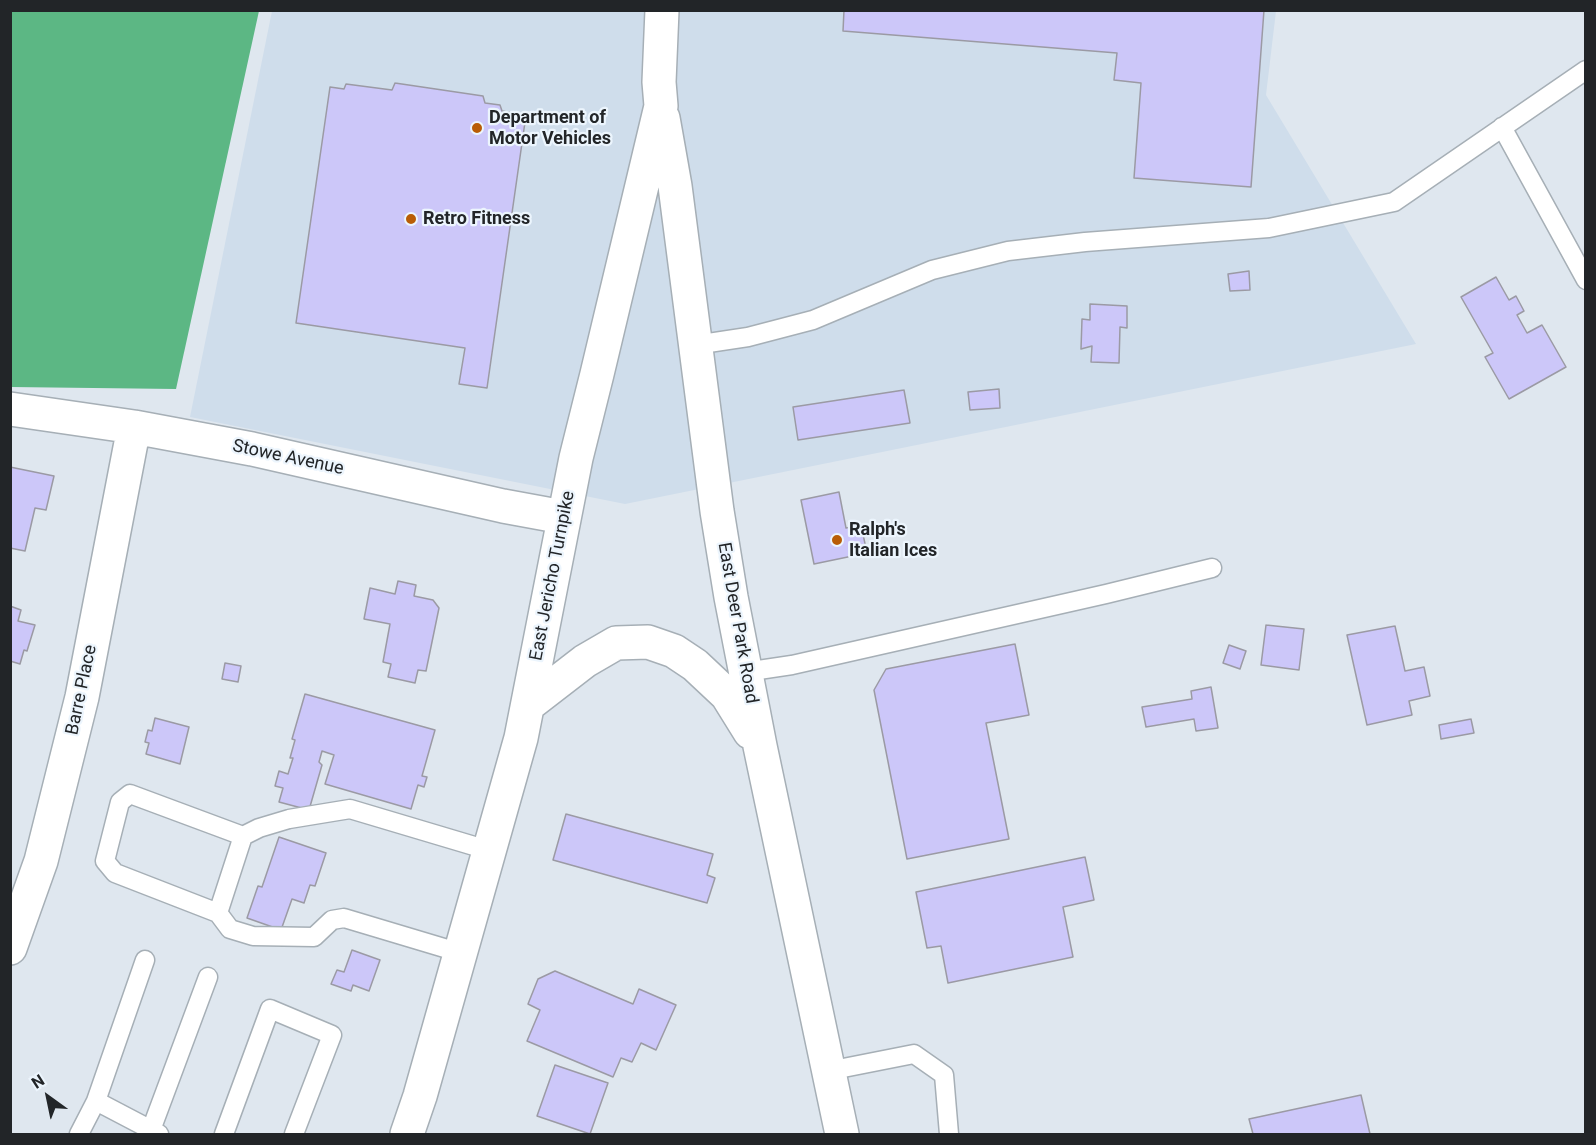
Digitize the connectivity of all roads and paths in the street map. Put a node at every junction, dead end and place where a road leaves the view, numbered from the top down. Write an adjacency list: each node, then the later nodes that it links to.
1 (662, 10): 3 (main road, East Jericho Turnpike)
2 (1584, 75): 4 (lane)
3 (661, 105): 6 (main road, East Deer Park Road); 9 (main road, East Jericho Turnpike)
4 (1502, 128): 5 (lane); 6 (lane)
5 (1586, 280)
6 (695, 345): 11 (main road, East Deer Park Road)
7 (10, 408): 8 (main road, Stowe Avenue)
8 (135, 427): 9 (main road, Stowe Avenue); 17 (main road, Barre Place)
9 (563, 517): 12 (main road, East Jericho Turnpike)
10 (1212, 568): 11 (lane)
11 (745, 672): 13 (main road, East Deer Park Road)
12 (528, 705): 13 (main road); 15 (main road, East Jericho Turnpike)
13 (759, 746): 21 (main road, East Deer Park Road)
14 (243, 836): 15 (lane); 16 (lane); 16 (lane)
15 (491, 851): 18 (main road, East Jericho Turnpike)
16 (218, 913): 18 (lane)
17 (10, 948)
18 (461, 954): 27 (main road, East Jericho Turnpike)
19 (145, 960): 22 (lane)
20 (208, 977): 23 (lane)
21 (828, 1071): 28 (main road, East Deer Park Road); 29 (lane)
22 (96, 1101): 23 (lane); 24 (lane)
23 (155, 1132)
24 (79, 1134)
25 (224, 1134): 26 (lane)
26 (294, 1134)
27 (406, 1134)
28 (842, 1134)
29 (949, 1134)

